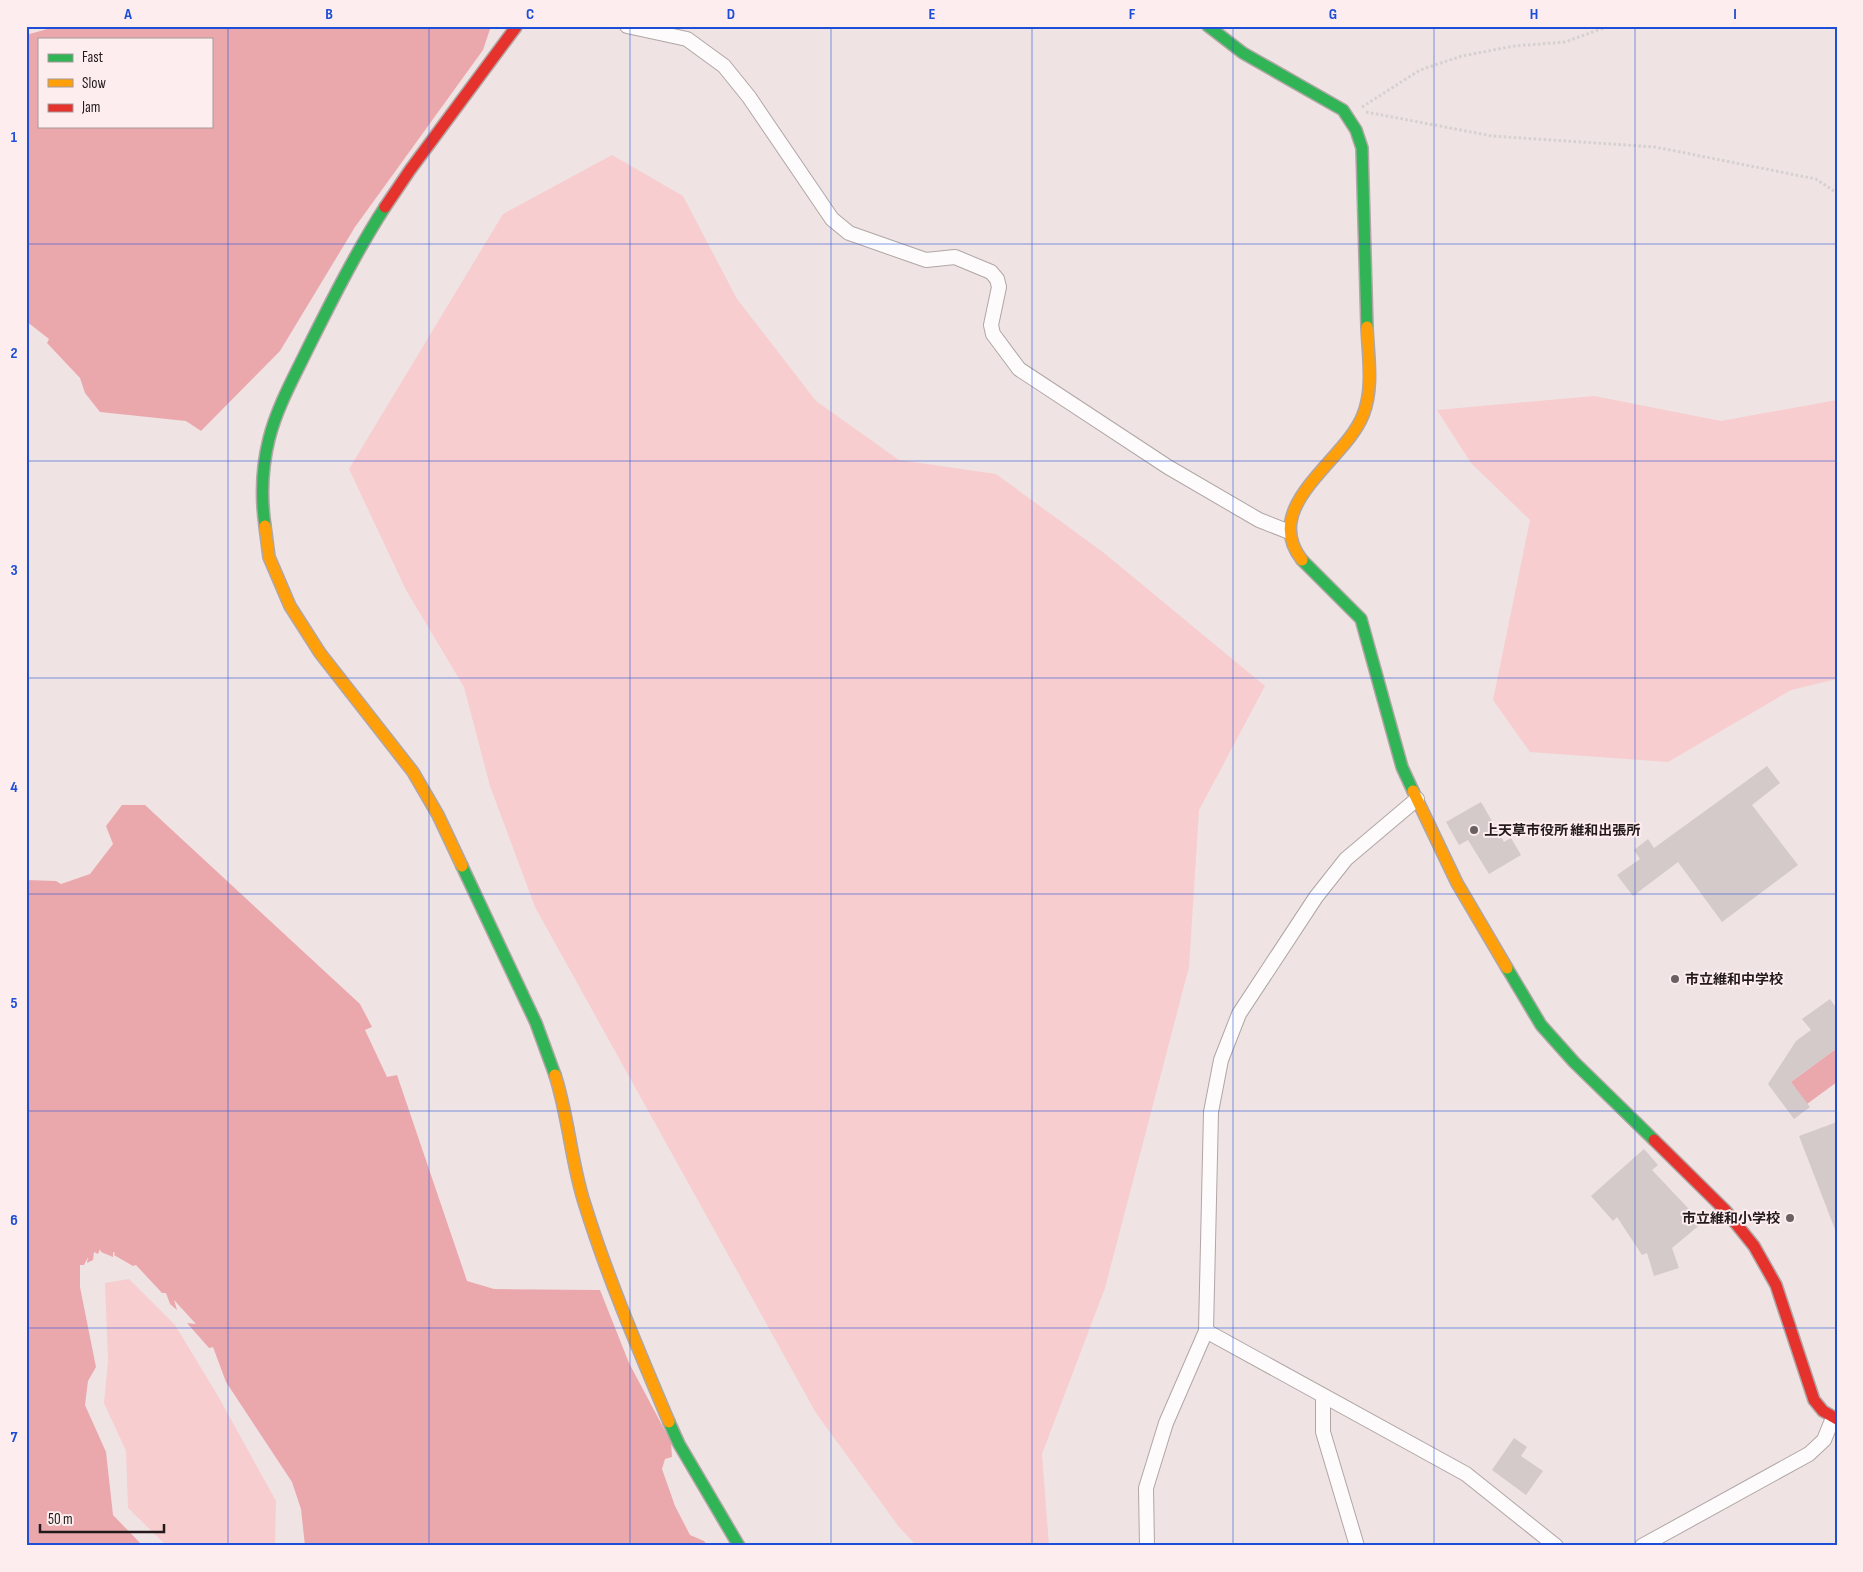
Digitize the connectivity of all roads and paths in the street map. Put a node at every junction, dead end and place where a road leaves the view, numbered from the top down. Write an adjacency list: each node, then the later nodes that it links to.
1 (627, 26): 6 (street)
2 (1208, 26): 6 (street)
3 (1609, 26): 5 (path)
4 (516, 27): 11 (street)
5 (1837, 193)
6 (1287, 531): 7 (street)
7 (1418, 799): 8 (street); 10 (street)
8 (1206, 1331): 9 (street); 12 (street)
9 (1323, 1397): 13 (street); 14 (street)
10 (1835, 1418): 15 (street)
11 (739, 1546)
12 (1147, 1546)
13 (1357, 1546)
14 (1556, 1546)
15 (1642, 1546)

